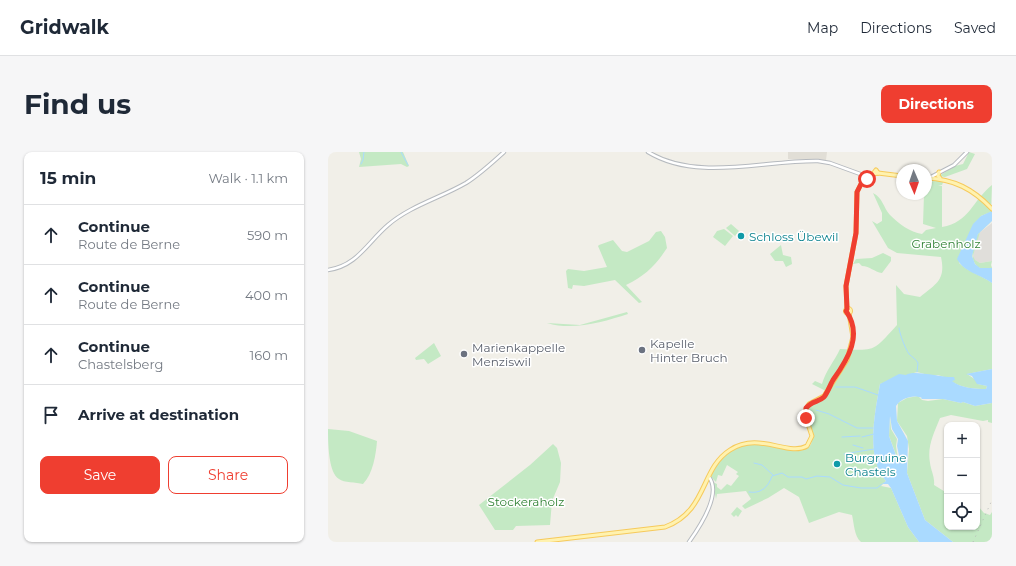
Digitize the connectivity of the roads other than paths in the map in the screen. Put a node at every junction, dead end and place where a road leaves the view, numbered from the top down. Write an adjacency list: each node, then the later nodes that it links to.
1 (504, 152): 11 (main road)
2 (648, 152): 7 (main road)
3 (967, 152): 4 (main road)
4 (939, 172): 6 (main road); 9 (main road)
5 (896, 175): 7 (main road)
6 (932, 176)
7 (864, 177): 12 (main road)
8 (932, 178): 9 (main road)
9 (941, 179): 10 (main road)
10 (992, 209)
11 (328, 270)
12 (710, 477): 13 (main road); 14 (main road)
13 (707, 481): 14 (main road); 15 (main road)
14 (712, 483): 16 (main road)
15 (537, 542)
16 (689, 542)

